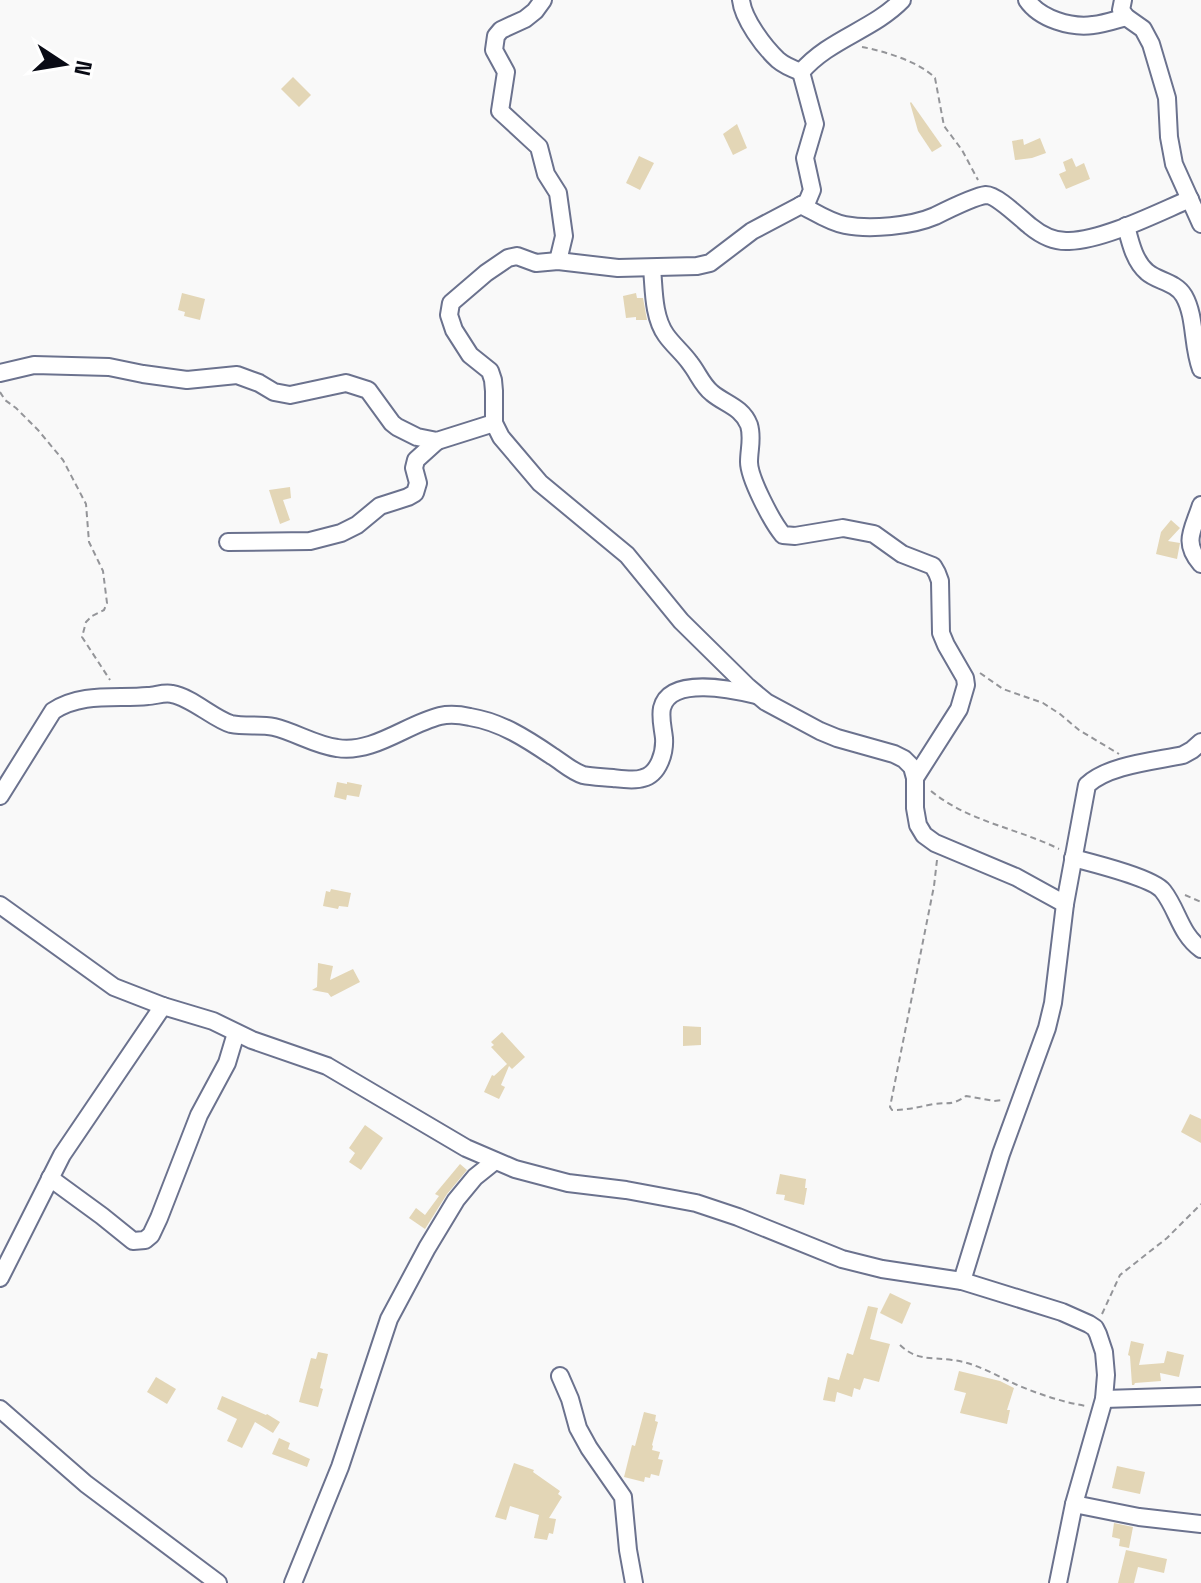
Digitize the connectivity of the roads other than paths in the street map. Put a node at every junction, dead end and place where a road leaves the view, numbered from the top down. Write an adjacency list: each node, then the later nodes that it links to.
1 (543, 0): 11 (street)
2 (741, 0): 6 (street)
3 (902, 0): 6 (street)
4 (1027, 0): 5 (street)
5 (1124, 8): 7 (street)
6 (801, 72): 8 (street)
7 (1190, 199): 9 (street); 10 (street)
8 (801, 205): 10 (street); 12 (street)
9 (1201, 224)
10 (1126, 226): 13 (street)
11 (558, 261): 12 (street); 15 (street)
12 (652, 268): 22 (street)
13 (1201, 369)
14 (0, 373): 16 (street)
15 (494, 423): 16 (street); 20 (street)
16 (437, 441): 18 (street)
17 (1201, 505): 19 (street)
18 (228, 542)
19 (1201, 564)
20 (758, 696): 22 (street); 23 (street)
21 (1201, 742): 24 (street)
22 (915, 778): 25 (street)
23 (0, 796)
24 (1073, 858): 25 (street); 27 (street)
25 (1065, 904): 33 (street)
26 (0, 905): 28 (street)
27 (1201, 949)
28 (163, 1006): 29 (street); 31 (street)
29 (236, 1033): 30 (street); 31 (street)
30 (495, 1161): 33 (street); 41 (street)
31 (50, 1178): 32 (street)
32 (0, 1278)
33 (962, 1281): 36 (street)
34 (560, 1376): 42 (street)
35 (1201, 1396): 36 (street)
36 (1102, 1403): 38 (street)
37 (0, 1409): 40 (street)
38 (1074, 1504): 39 (street); 43 (street)
39 (1201, 1524)
40 (218, 1583)
41 (293, 1583)
42 (634, 1583)
43 (1058, 1583)

